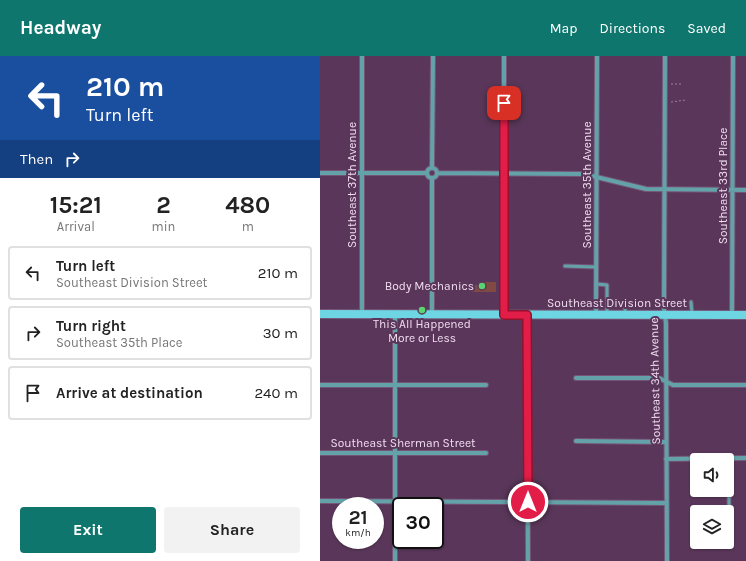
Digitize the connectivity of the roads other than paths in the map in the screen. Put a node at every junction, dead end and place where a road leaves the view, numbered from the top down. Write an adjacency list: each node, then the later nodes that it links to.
1 (362, 56): 9 (street, Southeast 37th Avenue)
2 (433, 56): 7 (street)
3 (504, 56): 12 (street)
4 (597, 56): 13 (street, Southeast 35th Avenue)
5 (666, 56): 15 (street, Southeast 34th Avenue)
6 (733, 56): 16 (street, Southeast 33rd Place)
7 (432, 168): 10 (street); 11 (street)
8 (320, 173): 9 (street)
9 (362, 173): 10 (street); 24 (street, Southeast 37th Avenue)
10 (427, 173): 14 (street)
11 (437, 173): 12 (street); 14 (street)
12 (504, 173): 13 (street); 27 (street)
13 (597, 176): 15 (street); 19 (street, Southeast 35th Avenue)
14 (432, 178): 26 (street)
15 (665, 190): 16 (street); 32 (street, Southeast 34th Avenue)
16 (733, 190): 17 (street); 34 (street, Southeast 33rd Place)
17 (746, 190)
18 (565, 266): 19 (lane)
19 (596, 268): 20 (street, Southeast 35th Avenue)
20 (596, 284): 29 (street, Southeast 35th Avenue); 30 (lane)
21 (625, 302): 31 (lane)
22 (692, 302): 33 (lane)
23 (320, 314): 24 (main road, Southeast Division Street)
24 (362, 314): 25 (main road, Southeast Division Street)
25 (395, 314): 26 (main road, Southeast Division Street); 39 (street)
26 (432, 315): 27 (main road, Southeast Division Street)
27 (504, 315): 28 (main road, Southeast Division Street)
28 (527, 315): 29 (main road, Southeast Division Street); 56 (street)
29 (596, 315): 30 (main road, Southeast Division Street)
30 (607, 315): 31 (main road, Southeast Division Street)
31 (625, 315): 32 (main road, Southeast Division Street)
32 (665, 315): 33 (main road, Southeast Division Street); 37 (street, Southeast 34th Avenue)
33 (692, 315): 34 (main road, Southeast Division Street)
34 (732, 315): 35 (main road, Southeast Division Street)
35 (746, 315)
36 (576, 378): 37 (street)
37 (666, 382): 40 (street); 43 (street, Southeast 34th Avenue)
38 (320, 385): 39 (street)
39 (395, 385): 41 (street); 45 (street)
40 (746, 385)
41 (486, 386)
42 (576, 441): 43 (street)
43 (666, 442): 49 (street, Southeast 34th Avenue)
44 (320, 453): 45 (street, Southeast Sherman Street)
45 (396, 453): 46 (street, Southeast Sherman Street); 51 (street)
46 (486, 453)
47 (734, 458): 48 (street)
48 (746, 458)
49 (666, 459): 50 (street); 57 (street, Southeast 34th Avenue)
50 (690, 459)
51 (396, 497)
52 (729, 497): 58 (lane)
53 (320, 501): 54 (street)
54 (392, 501)
55 (444, 501): 56 (street)
56 (528, 502): 57 (street); 61 (street)
57 (666, 503): 62 (street, Southeast 34th Avenue)
58 (729, 505)
59 (395, 549): 60 (street)
60 (395, 561)
61 (528, 561)
62 (666, 561)

